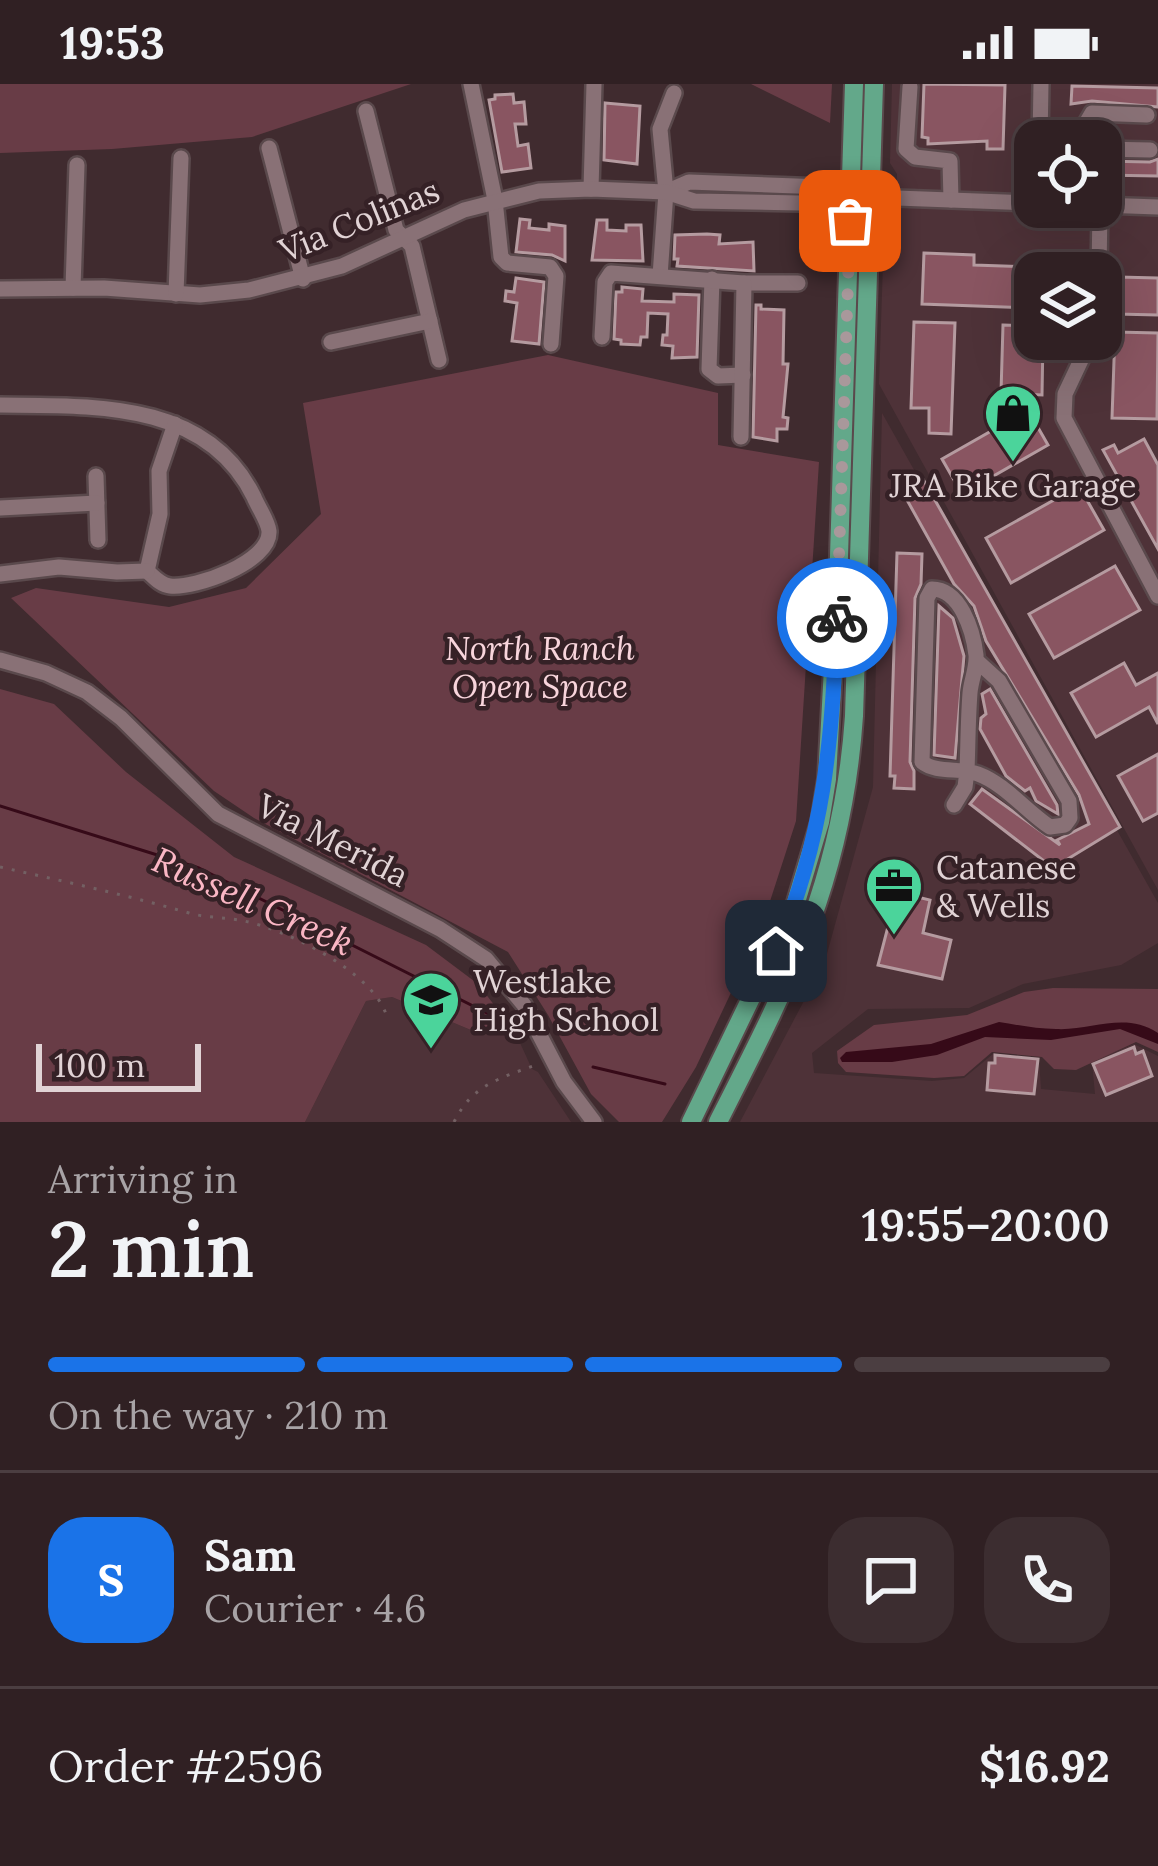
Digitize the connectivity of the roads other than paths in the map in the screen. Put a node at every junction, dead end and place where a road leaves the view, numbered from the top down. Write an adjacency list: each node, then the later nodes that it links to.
1 (471, 84): 21 (street)
2 (594, 84): 17 (street)
3 (854, 84): 19 (main road)
4 (874, 84): 20 (main road)
5 (1041, 84): 10 (street)
6 (910, 87): 22 (street)
7 (674, 93): 18 (street)
8 (366, 111): 26 (street)
9 (1147, 115): 11 (street)
10 (1040, 120)
11 (1091, 120)
12 (269, 148): 28 (street)
13 (1122, 149): 14 (street)
14 (1150, 150)
15 (181, 158): 34 (street)
16 (77, 165): 32 (street)
17 (591, 189): 18 (street, Via Colinas); 21 (street, Via Colinas)
18 (666, 192): 19 (street, Via Colinas); 27 (street)
19 (850, 196): 20 (street, Via Colinas); 54 (main road)
20 (870, 197): 22 (street, Via Colinas); 56 (main road)
21 (495, 200): 26 (street, Via Colinas); 38 (street)
22 (951, 200): 23 (street, Via Colinas)
23 (1014, 202)
24 (1122, 206): 25 (street)
25 (1158, 207)
26 (404, 237): 28 (street, Via Colinas); 35 (street)
27 (660, 276): 29 (street); 36 (street)
28 (303, 279): 34 (street, Via Colinas)
29 (712, 279): 30 (street); 41 (street)
30 (744, 283): 31 (street); 41 (street)
31 (798, 283)
32 (73, 288): 33 (street, Via Colinas); 34 (street, Via Colinas)
33 (0, 289)
34 (176, 294)
35 (430, 321): 37 (street); 39 (street)
36 (602, 337)
37 (332, 342)
38 (551, 344)
39 (439, 359)
40 (1081, 360): 51 (street)
41 (742, 375): 44 (street)
42 (0, 405): 43 (street)
43 (175, 424): 49 (street); 49 (street)
44 (741, 437)
45 (97, 476): 46 (street)
46 (97, 503): 47 (street); 48 (street)
47 (0, 508)
48 (98, 540)
49 (147, 571): 50 (street)
50 (0, 574)
51 (1158, 596)
52 (0, 660): 58 (street, Via Merida)
53 (977, 661): 55 (street); 55 (street); 55 (street)
54 (833, 695): 56 (main road); 59 (main road)
55 (967, 771): 57 (street)
56 (845, 804): 60 (main road)
57 (954, 805)
58 (594, 1122)
59 (691, 1122)
60 (718, 1122)

